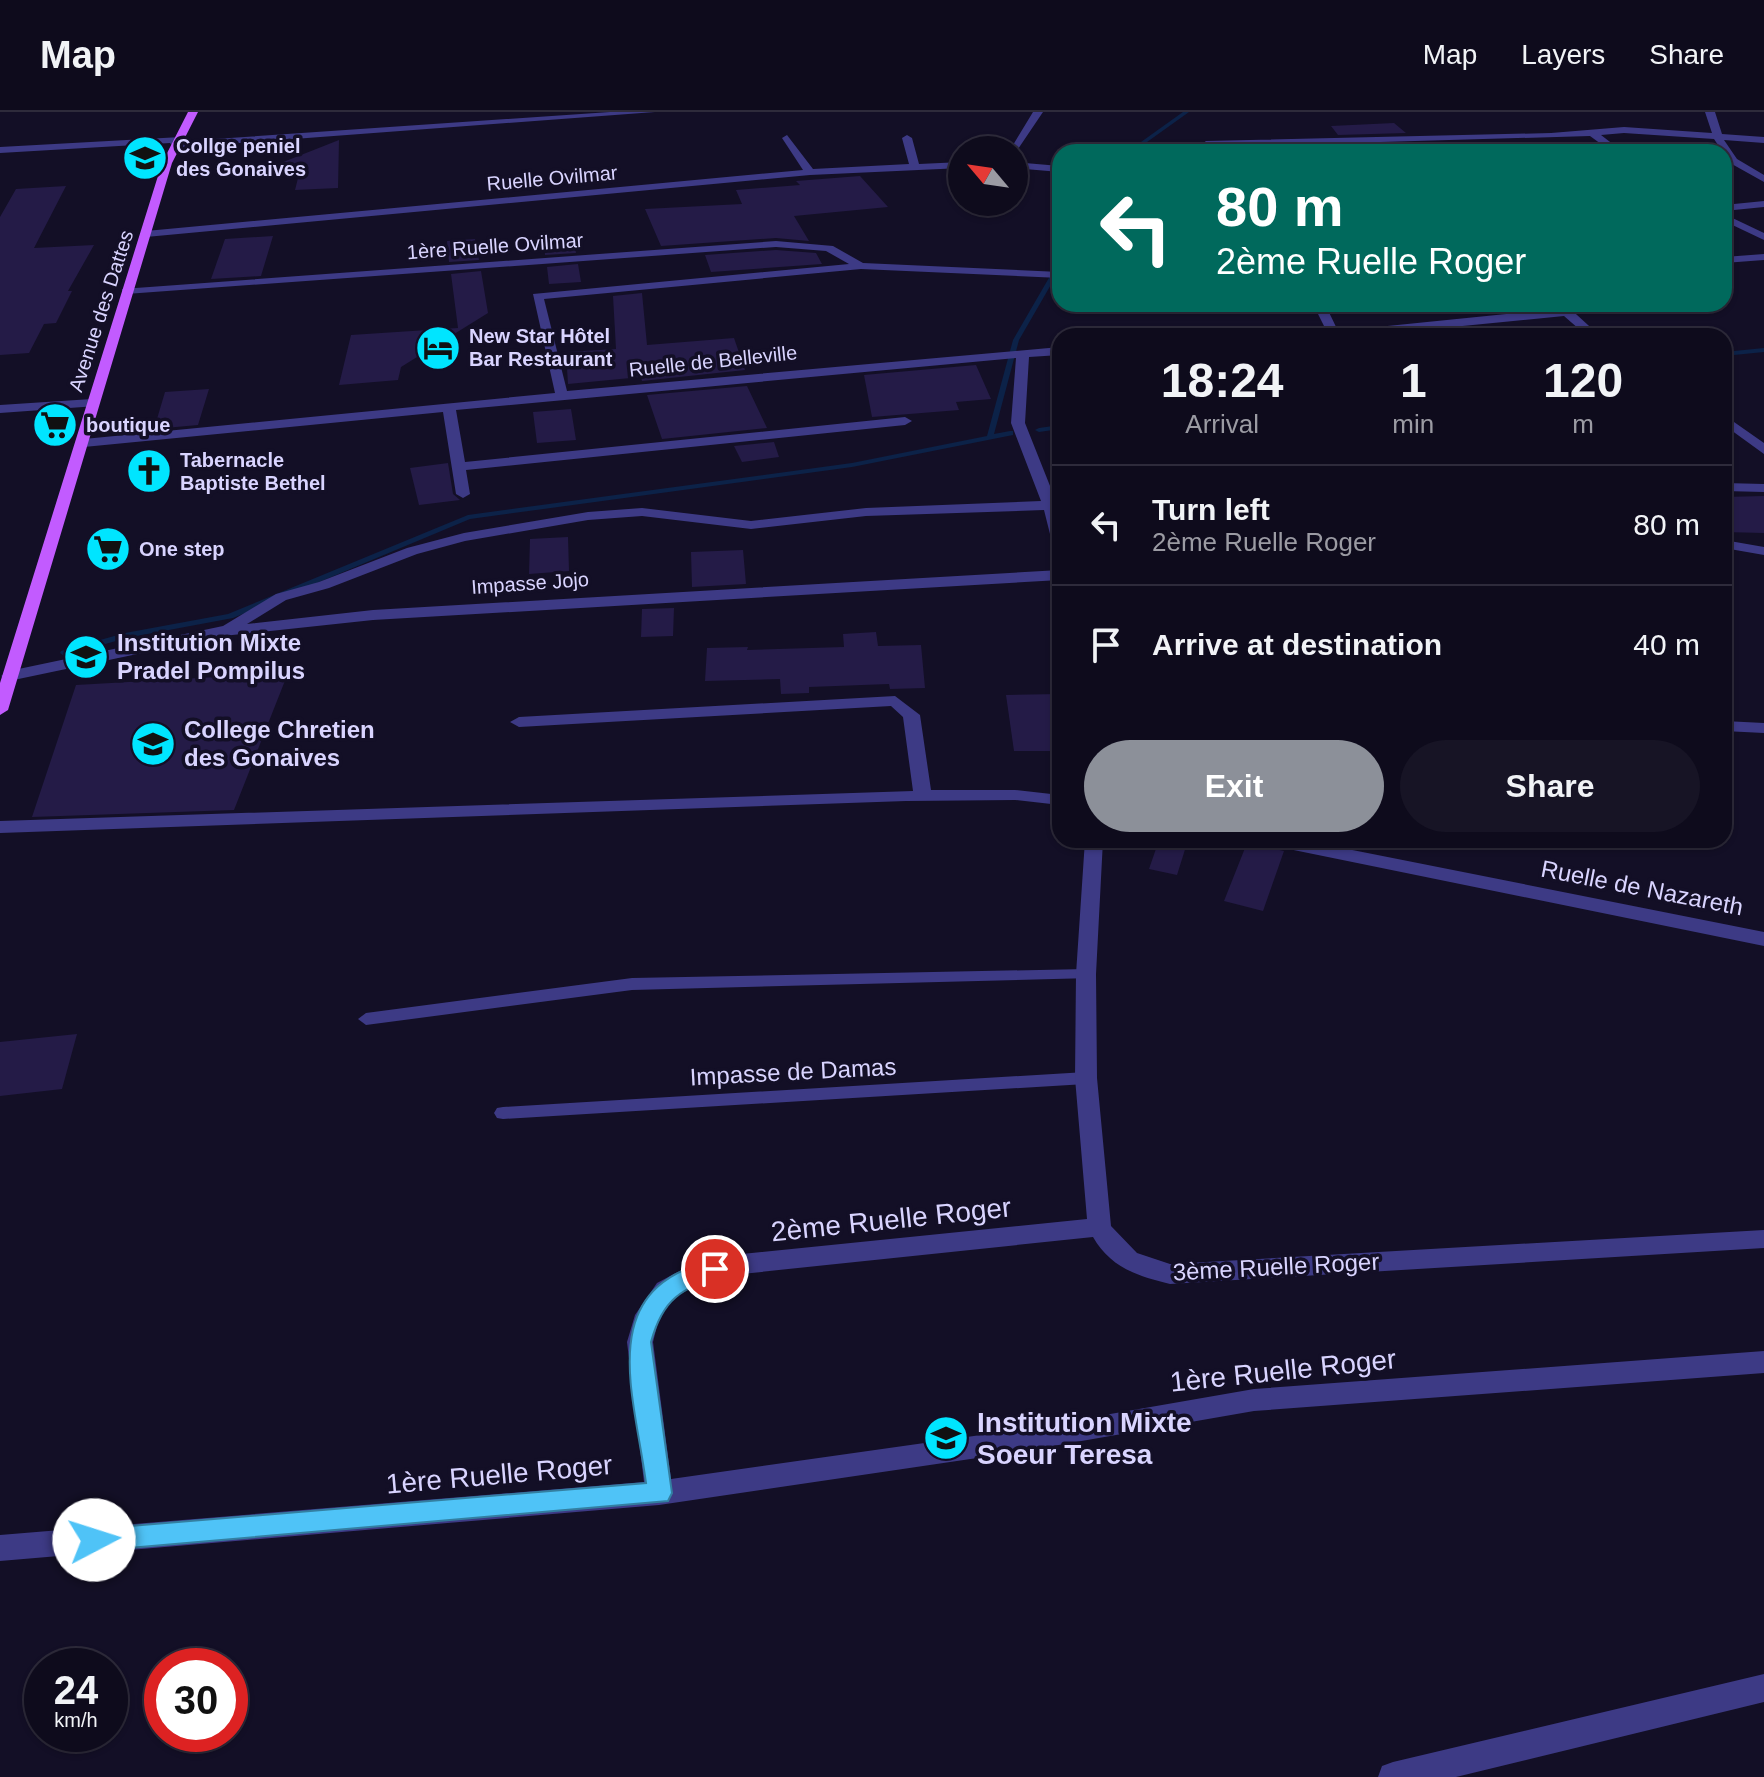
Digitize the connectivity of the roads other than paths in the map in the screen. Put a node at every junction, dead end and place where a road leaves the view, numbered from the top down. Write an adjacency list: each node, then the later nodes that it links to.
1 (193, 112): 11 (main road, Avenue des Dattes)
2 (650, 112): 11 (street)
3 (1038, 112): 6 (street)
4 (1710, 112): 7 (street)
5 (1594, 134): 7 (street); 12 (street); 13 (street)
6 (1024, 136)
7 (1717, 137): 10 (street); 14 (street)
8 (787, 138): 21 (street)
9 (907, 138): 17 (street)
10 (1764, 140)
11 (177, 143): 15 (street); 26 (main road, Avenue des Dattes)
12 (1206, 144)
13 (1607, 144)
14 (1721, 144)
15 (0, 150)
16 (1732, 163): 22 (street)
17 (914, 165): 18 (street, Ruelle Ovilmar); 21 (street, Ruelle Ovilmar)
18 (948, 165)
19 (1028, 166): 20 (street)
20 (1052, 168)
21 (810, 172): 26 (street, Ruelle Ovilmar)
22 (1764, 179)
23 (1764, 204): 24 (street)
24 (1732, 207)
25 (1732, 221): 27 (street)
26 (146, 234): 33 (main road, Avenue des Dattes)
27 (1764, 237)
28 (1764, 257): 29 (street)
29 (1732, 259)
30 (861, 266): 31 (street); 32 (street); 32 (street, 1ère Ruelle Ovilmar)
31 (1052, 275)
32 (532, 279): 33 (street, 1ère Ruelle Ovilmar); 40 (street)
33 (126, 291): 41 (main road, Avenue des Dattes)
34 (1527, 312): 36 (street)
35 (1566, 312): 37 (street)
36 (1393, 328)
37 (1585, 328)
38 (1052, 352): 39 (street, Ruelle de Belleville)
39 (1015, 354): 40 (street, Ruelle de Belleville); 52 (street)
40 (562, 396): 42 (street, Ruelle de Belleville)
41 (92, 403): 43 (street); 46 (main road, Avenue des Dattes)
42 (449, 408): 46 (street, Ruelle de Belleville); 48 (street)
43 (0, 409)
44 (905, 421): 48 (street)
45 (1732, 425): 47 (street)
46 (84, 443): 58 (main road, Avenue des Dattes)
47 (1764, 450)
48 (459, 467): 51 (street)
49 (1732, 487): 50 (street)
50 (1764, 488)
51 (463, 494)
52 (1052, 499)
53 (1052, 505): 57 (street)
54 (1732, 545): 55 (street)
55 (1764, 551)
56 (1052, 575): 57 (street, Impasse Jojo)
57 (223, 631): 58 (street, Impasse Jojo)
58 (7, 671): 59 (main road, Avenue des Dattes)
59 (0, 710)
60 (519, 722): 63 (street)
61 (1732, 726): 62 (street)
62 (1764, 728)
63 (923, 796): 64 (street); 65 (street)
64 (1052, 799)
65 (0, 827)
66 (1094, 848): 69 (street)
67 (1314, 848): 68 (street, Ruelle de Nazareth)
68 (1764, 939)
69 (1086, 974): 70 (lane); 71 (street)
70 (366, 1019)
71 (1086, 1078): 72 (lane, Impasse de Damas); 73 (street)
72 (503, 1113)
73 (1099, 1227): 74 (street, 3ème Ruelle Roger); 76 (street, 2ème Ruelle Roger)
74 (1764, 1239)
75 (1764, 1362): 76 (street, 1ère Ruelle Roger)
76 (659, 1493): 77 (street, 1ère Ruelle Roger)
77 (0, 1548)
78 (1764, 1688): 79 (street)
79 (1393, 1777)

